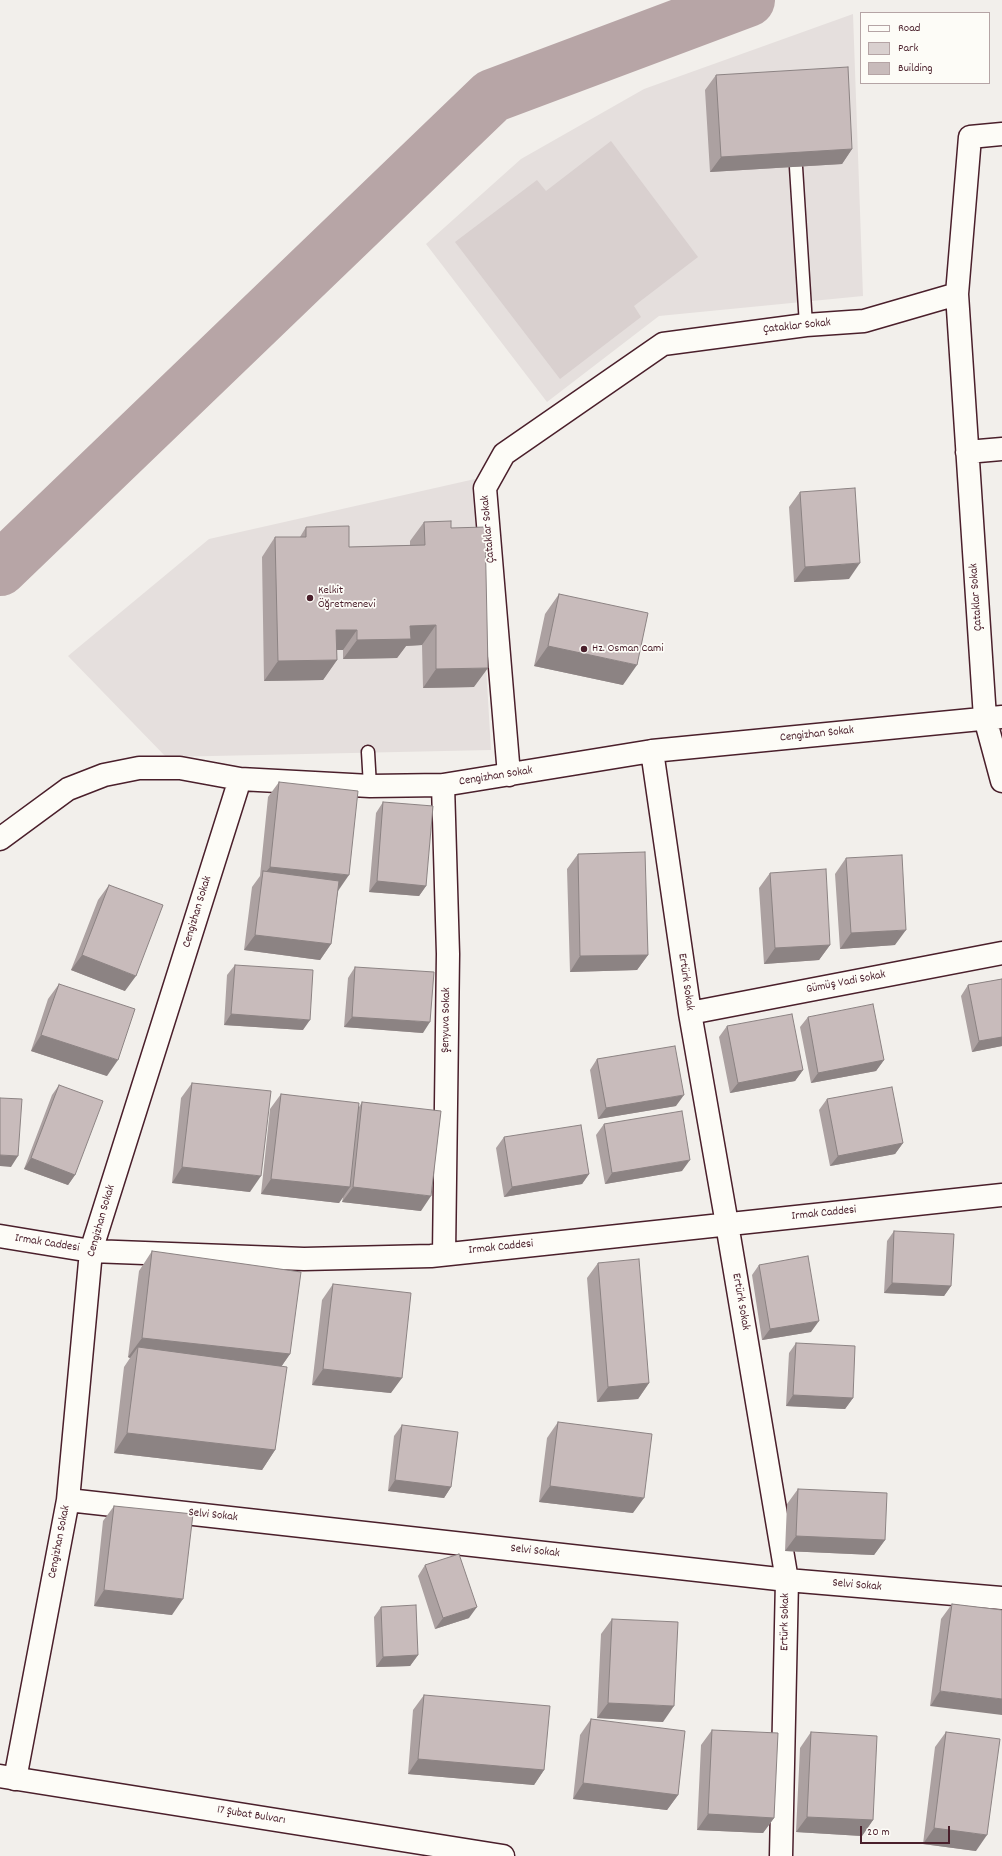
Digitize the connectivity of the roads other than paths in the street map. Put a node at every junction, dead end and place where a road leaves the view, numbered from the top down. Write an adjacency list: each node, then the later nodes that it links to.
1 (1002, 134): 3 (main road)
2 (796, 167): 4 (lane)
3 (957, 294): 4 (main road, Çataklar Sokak); 6 (main road, Çataklar Sokak)
4 (806, 325): 10 (main road, Çataklar Sokak)
5 (1002, 449): 6 (main road)
6 (968, 452): 7 (main road, Çataklar Sokak)
7 (994, 718): 8 (main road, Cengizhan Sokak); 12 (main road, Çataklar Sokak)
8 (652, 750): 10 (main road, Cengizhan Sokak); 17 (main road, Ertürk Sokak)
9 (368, 752): 14 (lane)
10 (509, 775): 13 (main road, Cengizhan Sokak)
11 (240, 779): 14 (main road, Cengizhan Sokak); 15 (main road); 21 (main road, Cengizhan Sokak)
12 (1002, 781)
13 (443, 785): 14 (main road, Cengizhan Sokak); 22 (main road, Şenyuva Sokak)
14 (370, 786)
15 (0, 839)
16 (1002, 953): 17 (main road, Gümüş Vadi Sokak)
17 (690, 1013): 19 (main road, Ertürk Sokak)
18 (1002, 1195): 19 (main road, Irmak Caddesi)
19 (727, 1224): 22 (main road, Irmak Caddesi); 24 (main road, Ertürk Sokak)
20 (0, 1236): 21 (main road, Irmak Caddesi)
21 (91, 1251): 22 (main road, Irmak Caddesi); 23 (main road, Cengizhan Sokak)
22 (444, 1254)
23 (68, 1500): 24 (main road, Selvi Sokak); 26 (main road, Cengizhan Sokak)
24 (787, 1580): 25 (main road, Selvi Sokak); 28 (main road, Ertürk Sokak)
25 (1002, 1598)
26 (8, 1778): 27 (main road, 17 Şubat Bulvarı)
27 (503, 1856)
28 (781, 1856)

